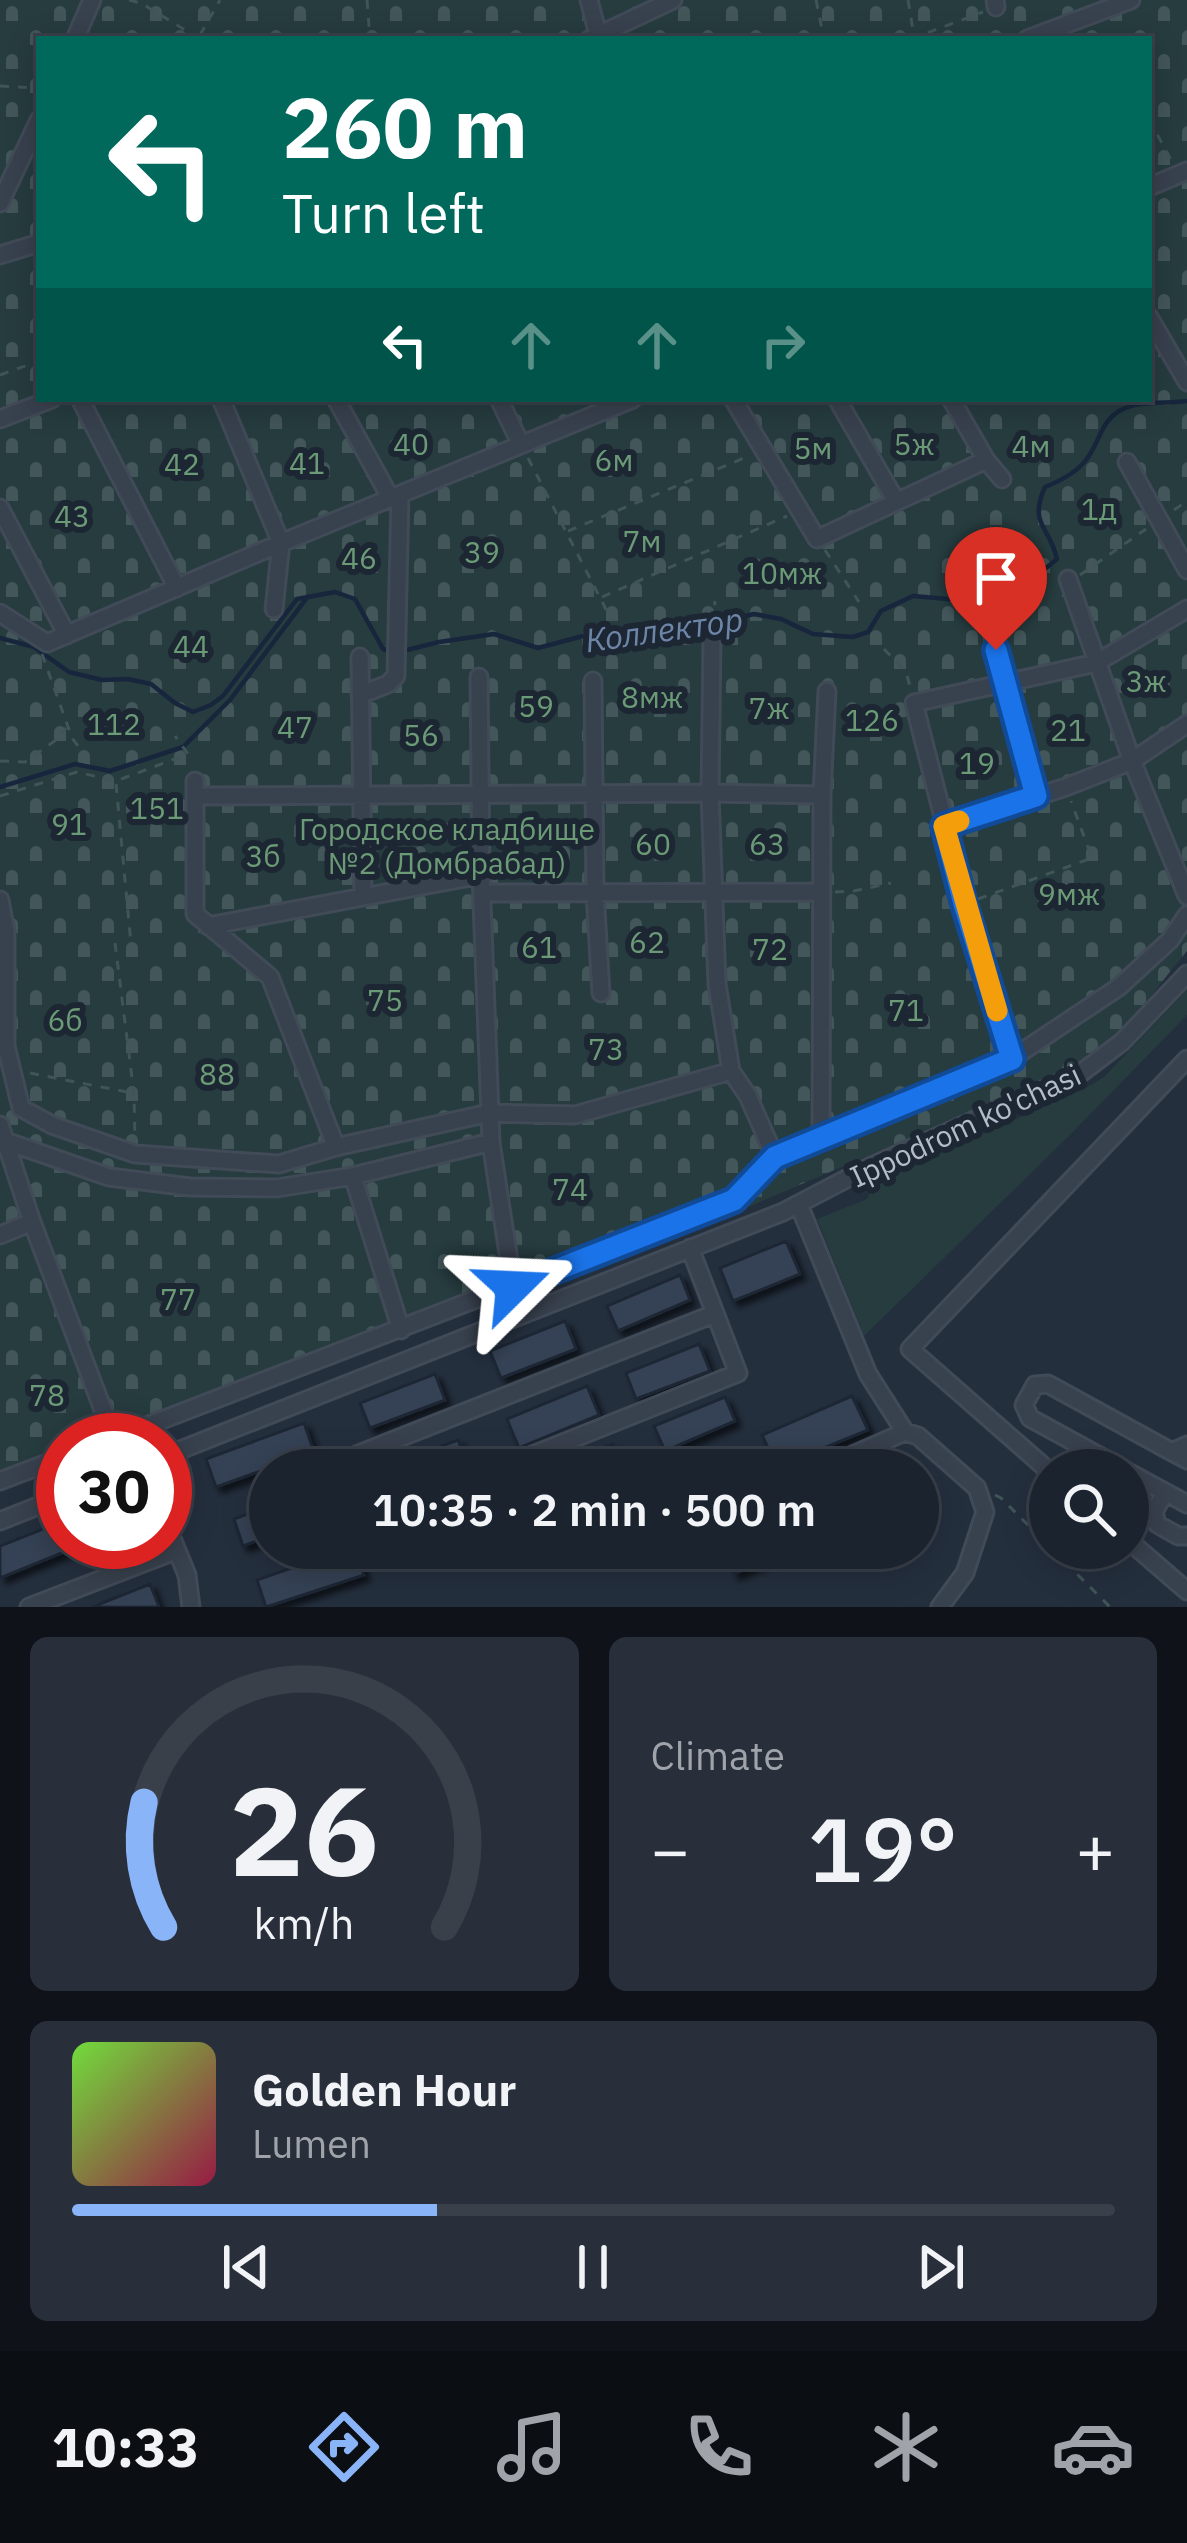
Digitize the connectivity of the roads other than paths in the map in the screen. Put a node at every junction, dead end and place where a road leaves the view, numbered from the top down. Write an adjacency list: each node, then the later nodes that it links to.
1 (92, 0): 5 (street)
2 (589, 0): 6 (street)
3 (674, 0): 7 (street)
4 (1131, 0): 8 (street)
5 (76, 36)
6 (596, 36)
7 (600, 36)
8 (1035, 36)
9 (36, 125): 10 (street)
10 (7, 171): 13 (street)
11 (1184, 178): 12 (street)
12 (1152, 186)
13 (0, 202)
14 (36, 244): 15 (street)
15 (0, 255)
16 (1152, 322): 17 (street)
17 (1187, 382)
18 (44, 402): 27 (street)
19 (82, 402): 38 (street)
20 (222, 402): 35 (street)
21 (338, 402): 32 (street)
22 (500, 402): 28 (street)
23 (620, 402): 28 (street)
24 (735, 402): 33 (street)
25 (838, 402): 33 (street)
26 (952, 402): 29 (street)
27 (0, 419)
28 (521, 446): 32 (street)
29 (986, 460): 31 (street); 33 (street)
30 (1127, 462): 36 (street)
31 (1002, 479)
32 (395, 497): 35 (street); 51 (street)
33 (896, 501)
34 (0, 508): 44 (street)
35 (281, 543): 38 (street); 40 (street)
36 (1187, 570)
37 (1068, 581): 46 (street)
38 (177, 588): 44 (street)
39 (1187, 609): 46 (street)
40 (274, 610)
41 (0, 613): 44 (street)
42 (988, 616): 49 (street)
43 (713, 631): 54 (street)
44 (67, 635)
45 (360, 657): 51 (street)
46 (1096, 663): 49 (street); 53 (street)
47 (478, 677): 56 (street)
48 (593, 681): 57 (street)
49 (1004, 685): 59 (street); 60 (street)
50 (827, 691): 58 (street)
51 (360, 695): 55 (street)
52 (1187, 724): 53 (street)
53 (1132, 761): 59 (street); 66 (street)
54 (710, 793): 57 (street); 58 (street); 64 (street)
55 (363, 794): 56 (street); 65 (street); 69 (street)
56 (479, 794): 57 (street); 61 (street)
57 (593, 794): 63 (street)
58 (822, 795): 62 (street)
59 (1036, 796): 60 (street)
60 (944, 826): 72 (street)
61 (481, 884): 63 (street); 65 (street); 76 (street)
62 (822, 892): 64 (street); 78 (street)
63 (595, 893): 64 (street); 71 (street)
64 (713, 893): 74 (street)
65 (363, 895): 69 (street)
66 (1187, 896)
67 (0, 900): 75 (street)
68 (1187, 915): 72 (street)
69 (208, 926): 80 (street)
70 (1187, 974): 83 (street, Ippodrom ko'chasi)
71 (601, 993)
72 (1012, 1059): 78 (street)
73 (1187, 1060): 99 (street)
74 (731, 1071): 76 (street); 81 (street)
75 (21, 1108): 77 (street); 80 (street)
76 (489, 1113): 79 (street); 80 (street)
77 (4, 1134): 82 (street); 84 (street)
78 (821, 1138): 81 (street)
79 (491, 1142): 82 (street); 87 (street)
80 (336, 1147)
81 (775, 1157): 87 (street)
82 (353, 1176): 89 (street)
83 (791, 1209): 86 (street, Ippodrom ko'chasi); 92 (street)
84 (32, 1222): 85 (street); 90 (street)
85 (0, 1235)
86 (690, 1248): 88 (street); 93 (street, Ippodrom ko'chasi)
87 (513, 1287): 89 (street)
88 (715, 1314): 94 (street); 95 (street)
89 (401, 1330): 91 (street)
90 (102, 1413)
91 (181, 1413)
92 (904, 1432): 96 (street); 114 (street)
93 (192, 1445)
94 (371, 1449)
95 (548, 1449)
96 (866, 1449)
97 (1086, 1449): 98 (street)
98 (1184, 1450)
99 (1029, 1454)
100 (36, 1467): 101 (street)
101 (0, 1481)
102 (1149, 1483): 103 (street)
103 (1165, 1492): 104 (street); 107 (street)
104 (1187, 1504)
105 (36, 1507): 106 (street)
106 (0, 1521)
107 (1187, 1536)
108 (1149, 1558): 111 (street)
109 (128, 1569): 112 (street)
110 (184, 1569): 113 (street)
111 (1187, 1591)
112 (28, 1607)
113 (191, 1607)
114 (940, 1607)

